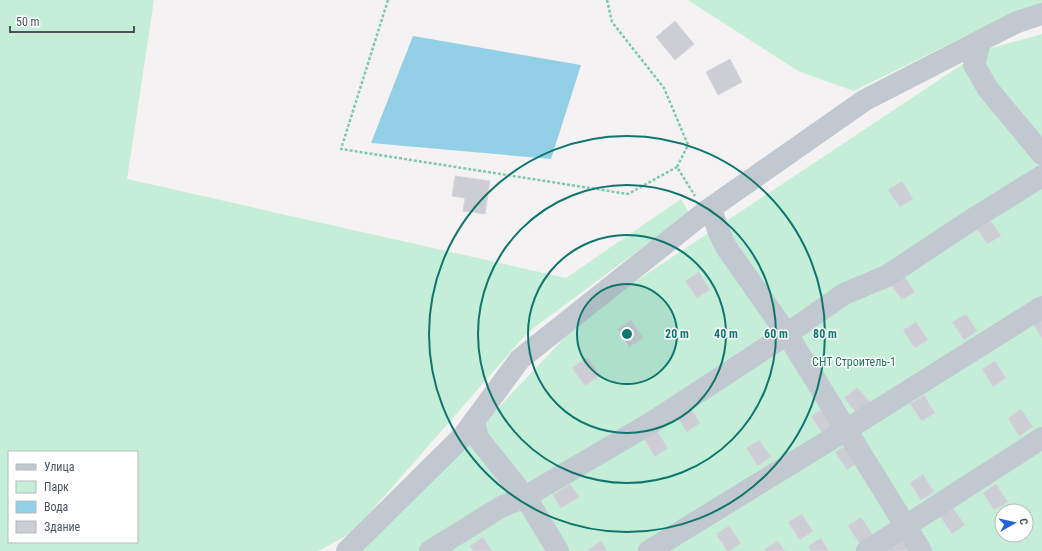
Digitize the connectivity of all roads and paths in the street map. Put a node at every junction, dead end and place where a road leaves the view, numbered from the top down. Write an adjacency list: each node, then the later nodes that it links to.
1 (388, 0): 6 (path)
2 (607, 0): 6 (path)
3 (1042, 14): 4 (street)
4 (980, 41): 5 (street); 8 (street)
5 (1042, 154)
6 (677, 167): 8 (path)
7 (1042, 176): 10 (street)
8 (708, 210): 10 (street); 11 (street)
9 (1042, 307): 12 (street)
10 (787, 334): 12 (street); 14 (street)
11 (474, 421): 14 (street); 16 (street)
12 (846, 430): 15 (street); 19 (street)
13 (1042, 438): 15 (street)
14 (525, 497): 17 (street); 18 (street)
15 (905, 527): 20 (street); 21 (street)
16 (346, 551)
17 (430, 551)
18 (558, 551)
19 (649, 551)
20 (867, 551)
21 (921, 551)

